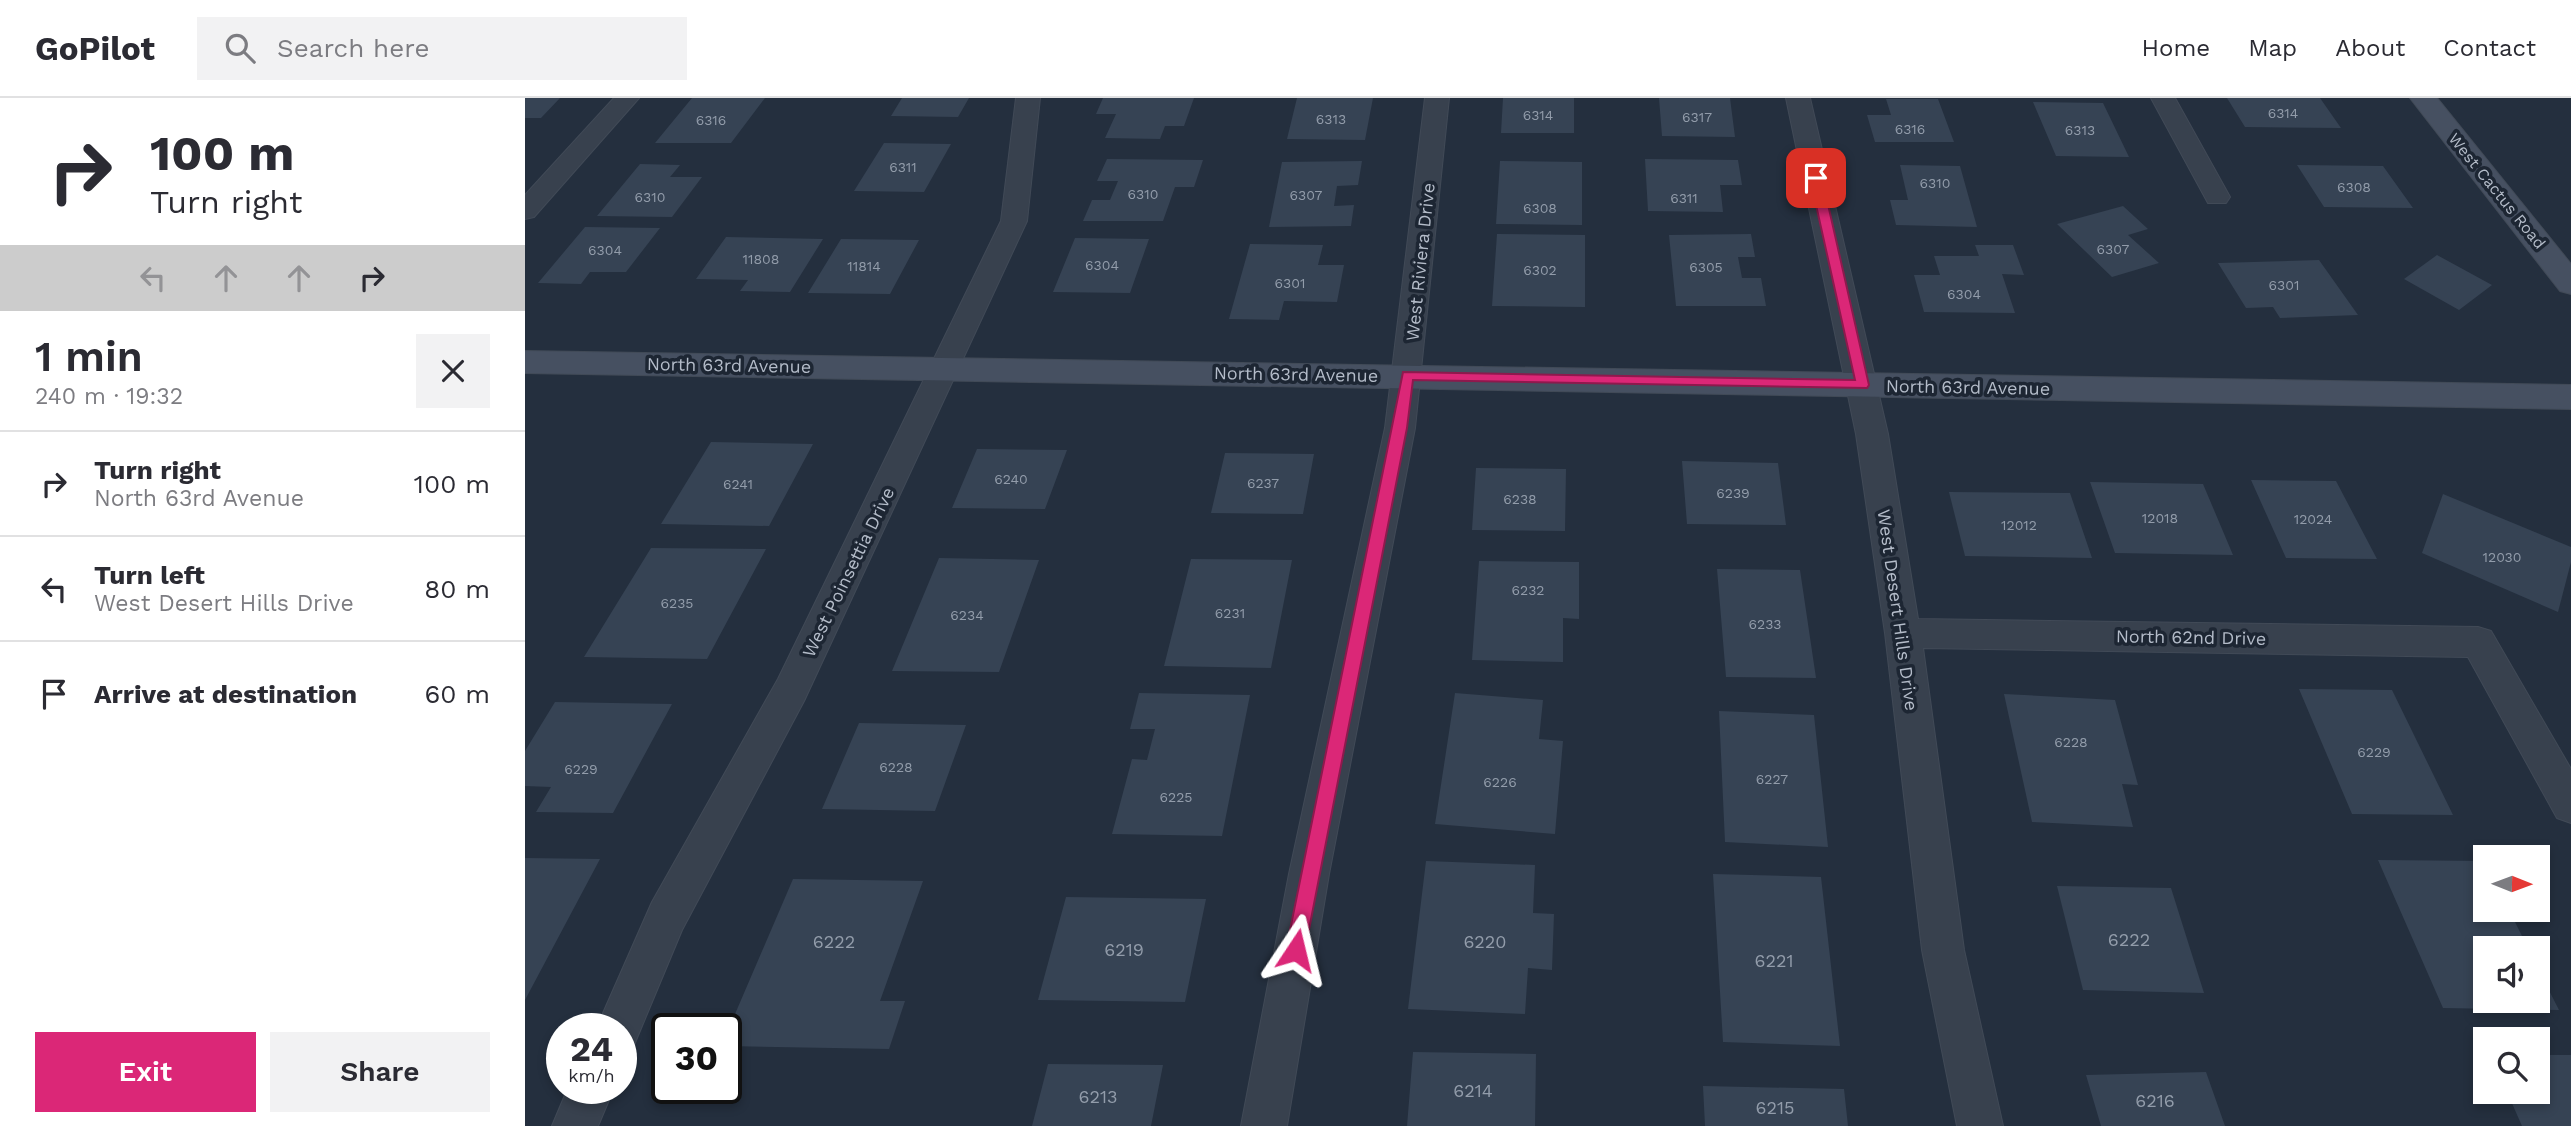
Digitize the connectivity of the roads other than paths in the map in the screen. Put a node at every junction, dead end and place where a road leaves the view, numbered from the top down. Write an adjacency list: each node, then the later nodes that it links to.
1 (627, 98): 8 (street)
2 (1028, 98): 11 (street, West Poinsettia Drive)
3 (1437, 98): 12 (street, West Riviera Drive)
4 (1798, 98): 13 (street, West Desert Hills Drive)
5 (2163, 98): 7 (street)
6 (2423, 98): 9 (street, West Cactus Road)
7 (2217, 197)
8 (525, 211)
9 (2571, 284)
10 (525, 362): 11 (street, North 63rd Avenue)
11 (946, 368): 12 (street, North 63rd Avenue); 17 (street, West Poinsettia Drive)
12 (1407, 375): 13 (street, North 63rd Avenue); 20 (street, West Riviera Drive)
13 (1863, 385): 14 (street, North 63rd Avenue); 15 (street, West Desert Hills Drive)
14 (2571, 397)
15 (1903, 633): 16 (street, North 62nd Drive); 21 (street, West Desert Hills Drive)
16 (2571, 804)
17 (625, 1013)
18 (584, 1104): 19 (street)
19 (575, 1126)
20 (1264, 1126)
21 (1980, 1126)

